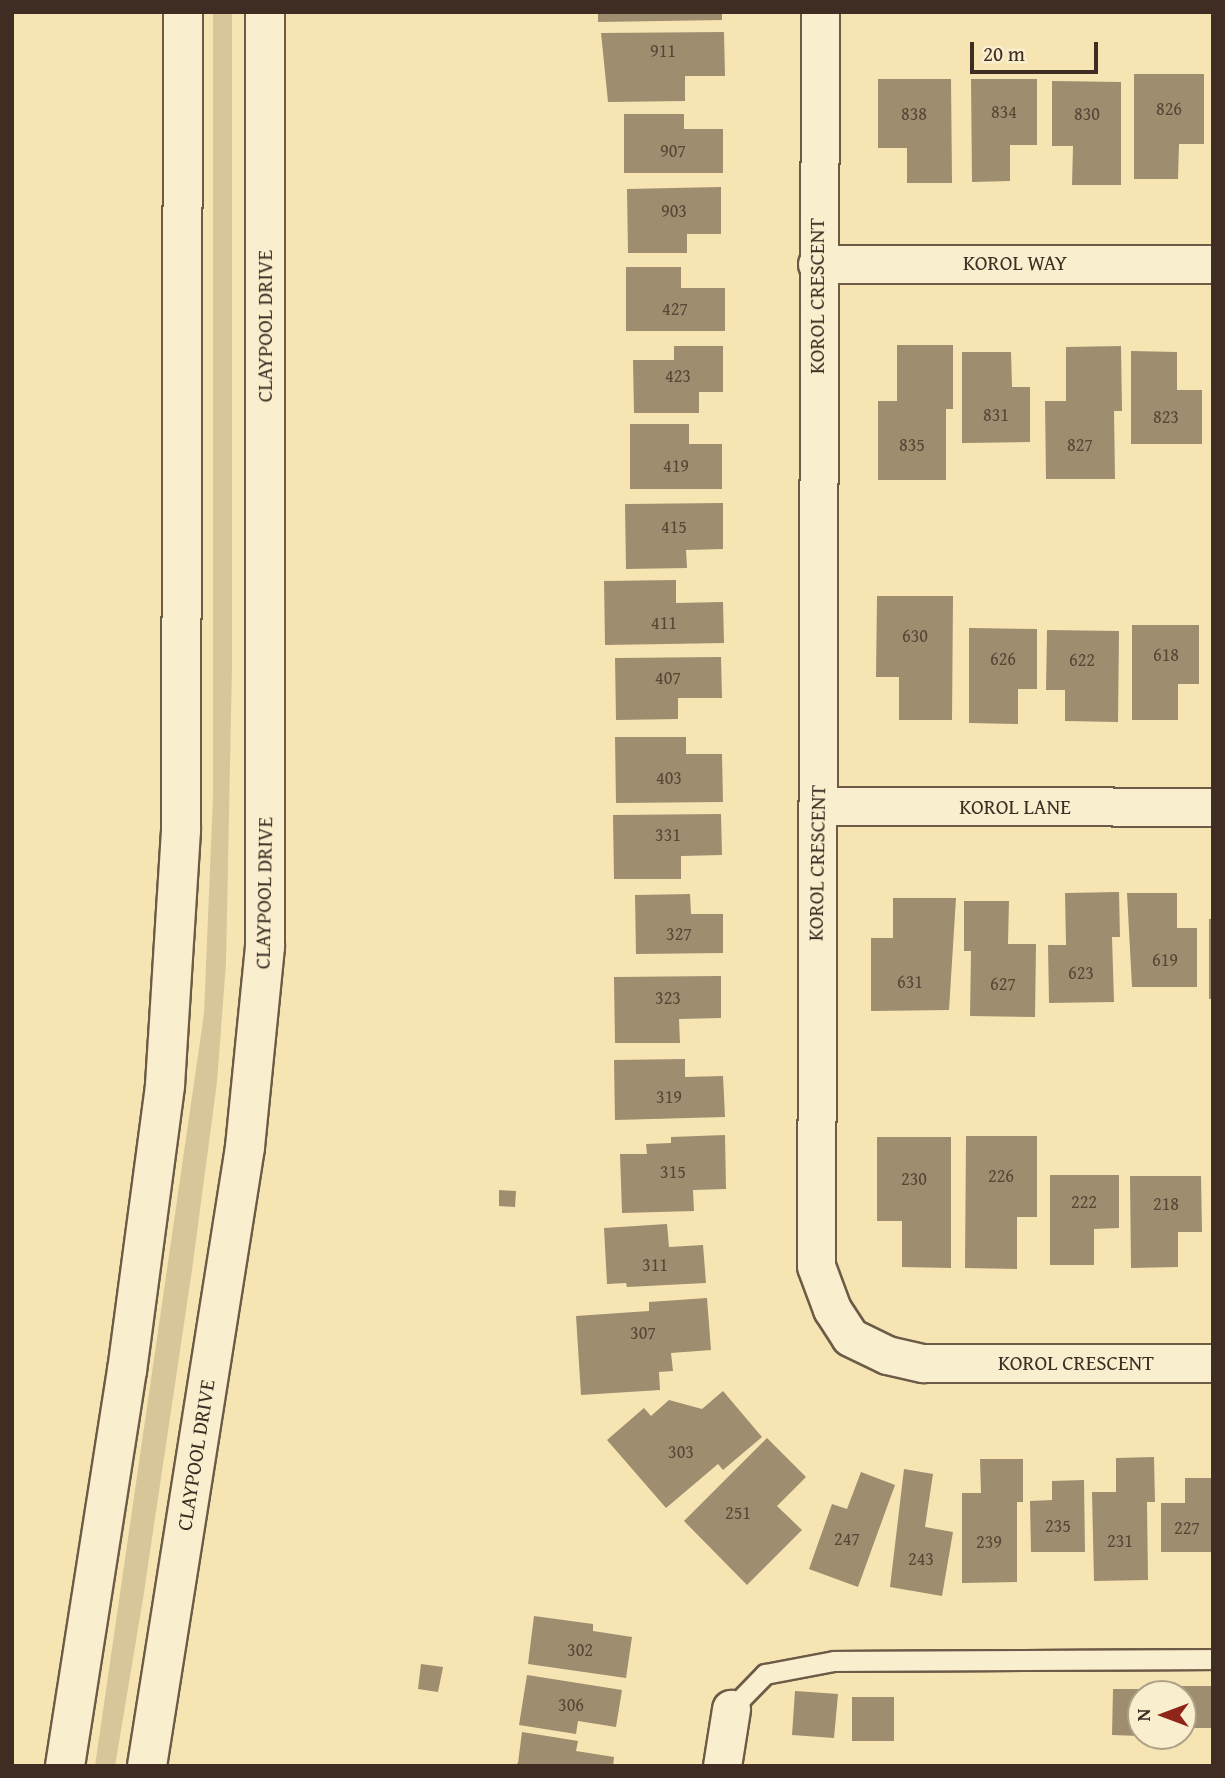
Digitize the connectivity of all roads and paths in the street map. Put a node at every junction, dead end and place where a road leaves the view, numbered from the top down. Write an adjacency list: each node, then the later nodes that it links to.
1 (183, 12): 11 (main road)
2 (265, 12): 12 (main road, CLAYPOOL DRIVE)
3 (820, 12): 4 (street, KOROL CRESCENT)
4 (817, 264): 5 (street, KOROL WAY); 6 (street, KOROL CRESCENT)
5 (1213, 264)
6 (818, 806): 7 (street, KOROL LANE); 8 (street, KOROL CRESCENT)
7 (1213, 807)
8 (1213, 1363)
9 (1213, 1659): 10 (lane)
10 (731, 1709): 13 (street)
11 (65, 1766)
12 (147, 1766)
13 (722, 1766)

